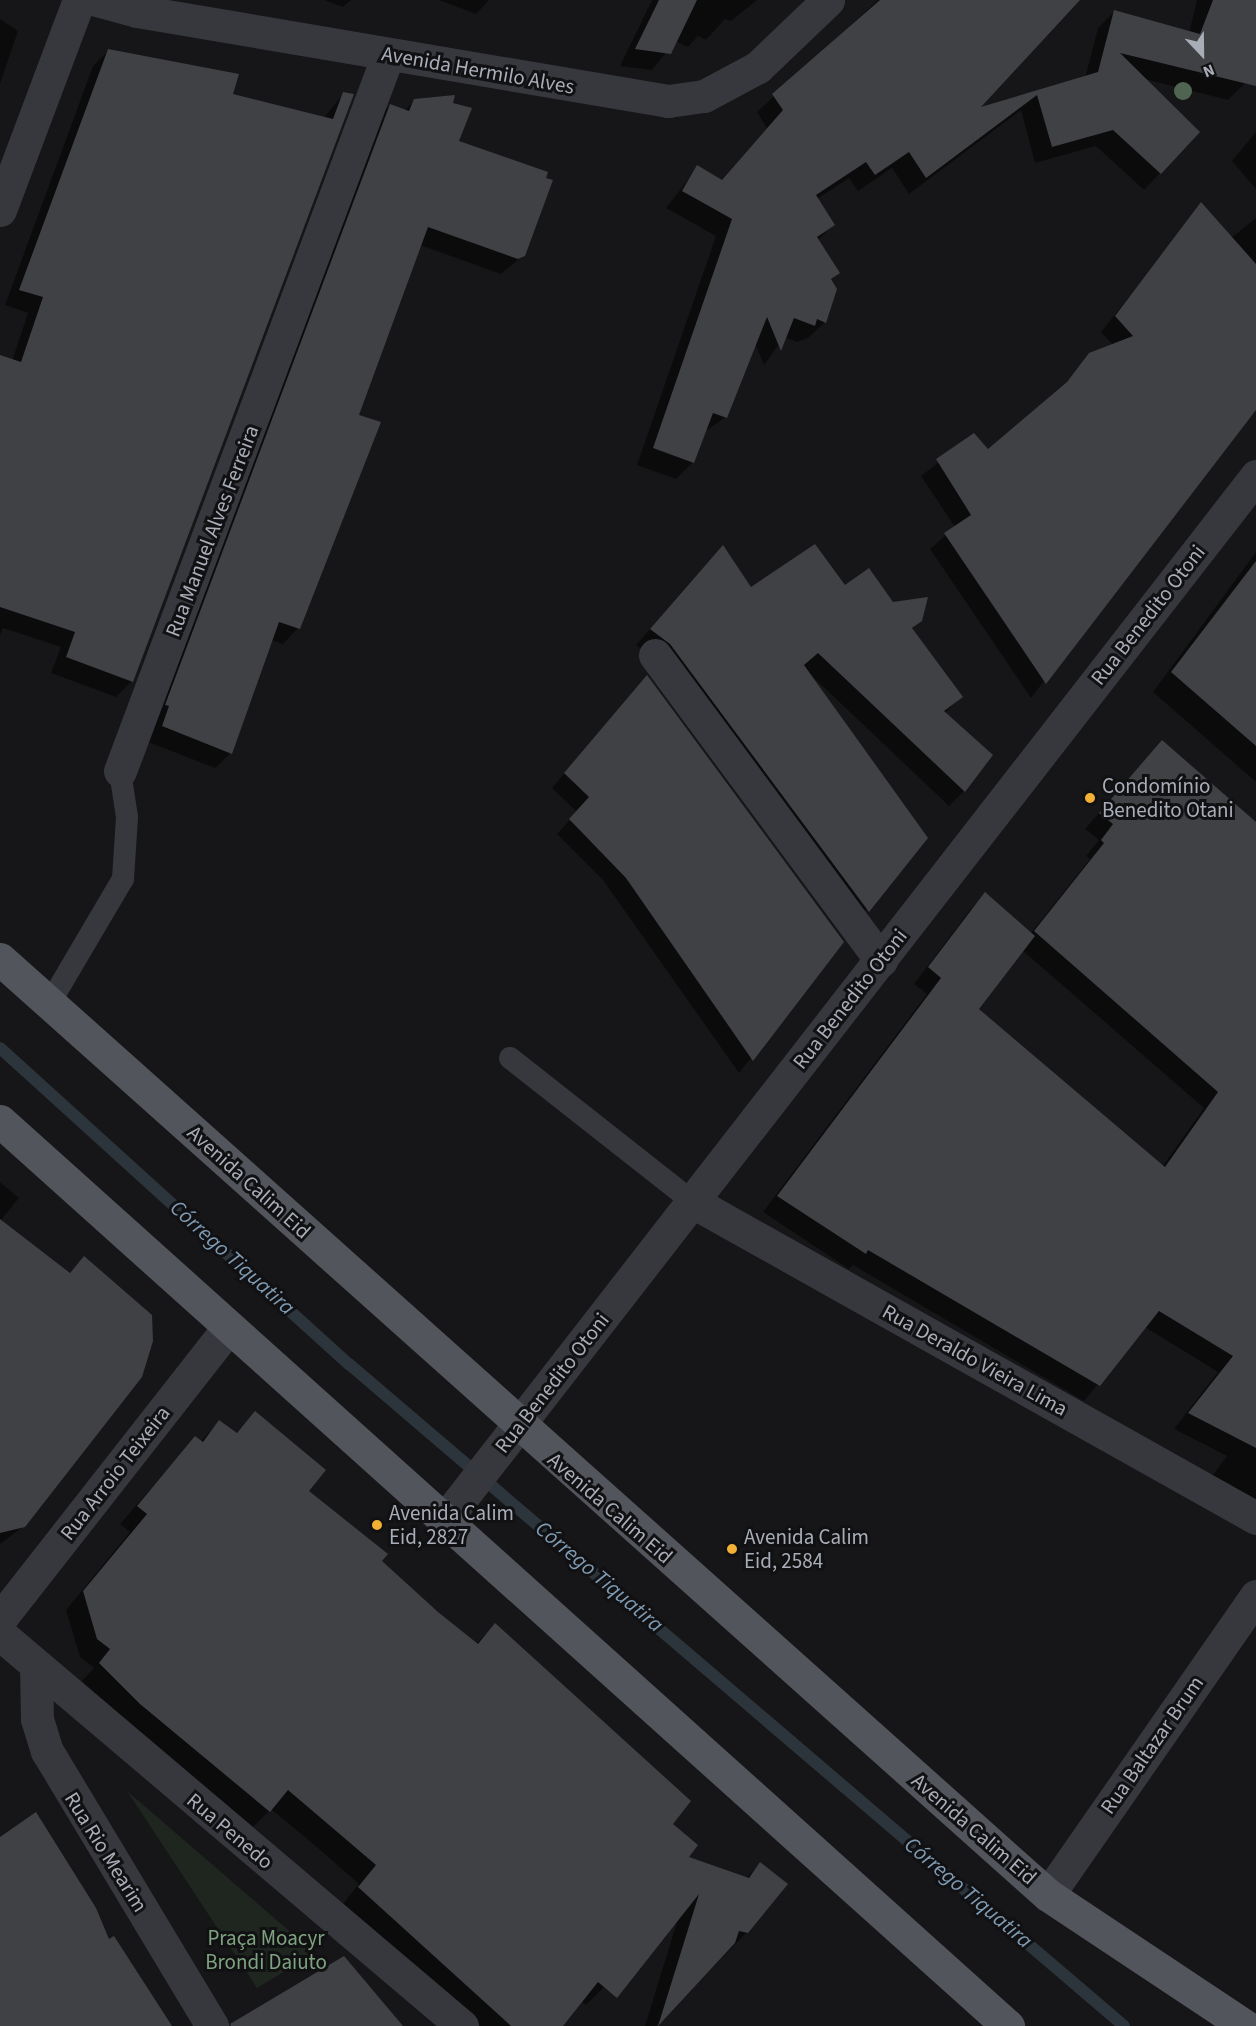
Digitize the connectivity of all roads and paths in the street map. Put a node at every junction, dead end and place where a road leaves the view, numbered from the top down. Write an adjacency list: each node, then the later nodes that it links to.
1 (79, 0): 5 (street)
2 (97, 0): 4 (street, Avenida Hermilo Alves)
3 (828, 0): 4 (street, Avenida Hermilo Alves)
4 (388, 55): 8 (street, Rua Manuel Alves Ferreira)
5 (0, 210)
6 (1256, 476): 10 (street, Rua Benedito Otoni)
7 (655, 655): 10 (street)
8 (120, 771): 11 (lane, Rua Manuel Alves Ferreira)
9 (0, 959): 11 (main road, Avenida Calim Eid)
10 (881, 960): 14 (street, Rua Benedito Otoni)
11 (51, 1001): 16 (main road, Avenida Calim Eid)
12 (510, 1058): 14 (lane)
13 (0, 1121): 15 (main road)
14 (693, 1202): 16 (street, Rua Benedito Otoni); 17 (street, Rua Deraldo Vieira Lima)
15 (230, 1327): 18 (main road); 20 (street, Rua Arroio Teixeira)
16 (518, 1426): 18 (street, Rua Benedito Otoni); 23 (main road, Avenida Calim Eid)
17 (1256, 1518)
18 (443, 1522): 26 (main road)
19 (1256, 1596): 23 (street, Rua Baltazar Brum)
20 (0, 1619)
21 (0, 1634): 22 (street, Rua Penedo)
22 (36, 1667): 24 (street, Rua Rio Mearim); 25 (street, Rua Penedo)
23 (1048, 1894): 27 (main road, Avenida Calim Eid)
24 (212, 2026)
25 (462, 2026)
26 (1008, 2026)
27 (1245, 2026)

